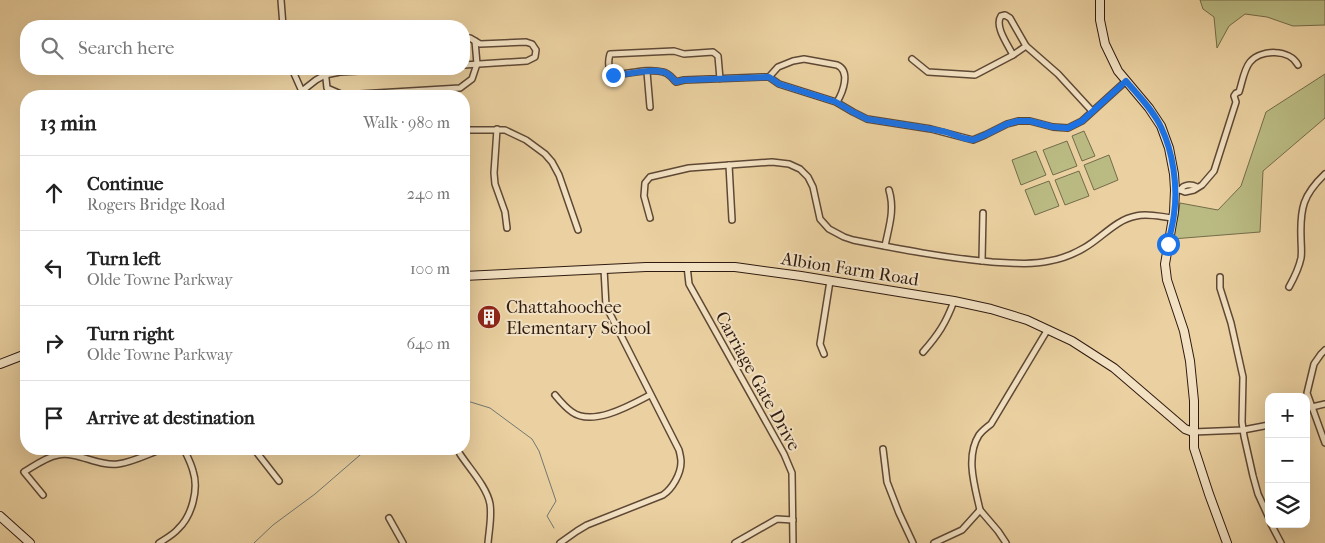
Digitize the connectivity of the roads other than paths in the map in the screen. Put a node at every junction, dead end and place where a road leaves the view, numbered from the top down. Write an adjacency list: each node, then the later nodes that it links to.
1 (281, 0): 3 (street)
2 (1100, 0): 18 (street)
3 (283, 20)
4 (470, 38): 5 (street)
5 (475, 41): 9 (street); 9 (street)
6 (1026, 46): 7 (street); 7 (street); 25 (street)
7 (1013, 55): 8 (street)
8 (912, 59)
9 (477, 64): 11 (street); 22 (street)
10 (1298, 64): 31 (street)
11 (470, 65)
12 (647, 72): 17 (street); 17 (street); 24 (street)
13 (295, 75): 19 (street)
14 (322, 75): 20 (street)
15 (325, 75): 21 (street)
16 (769, 77): 17 (street); 23 (street); 23 (street)
17 (720, 79)
18 (1126, 81): 25 (street); 31 (street)
19 (301, 90)
20 (307, 90)
21 (332, 90)
22 (427, 90)
23 (837, 102): 25 (street)
24 (650, 107)
25 (1092, 112)
26 (497, 129): 27 (street); 36 (street); 37 (street)
27 (470, 130)
28 (729, 165): 33 (street); 35 (street); 38 (street)
29 (1325, 174): 45 (street)
30 (889, 190): 38 (street)
31 (1178, 190): 34 (street)
32 (983, 213): 39 (street)
33 (650, 218)
34 (1173, 218): 39 (street); 61 (street)
35 (732, 220)
36 (507, 228)
37 (578, 230)
38 (884, 246): 39 (street)
39 (982, 261)
40 (687, 266): 41 (street, Albion Farm Road); 44 (street, Albion Farm Road); 76 (street, Carriage Gate Drive)
41 (604, 269): 42 (street, Albion Farm Road); 54 (street)
42 (470, 276)
43 (1220, 277): 60 (street)
44 (830, 281): 46 (street, Albion Farm Road); 50 (street)
45 (1289, 287)
46 (954, 301): 47 (street, Albion Farm Road); 49 (street)
47 (1048, 329): 61 (street, Albion Farm Road); 73 (street)
48 (1325, 350): 53 (street)
49 (923, 352)
50 (824, 354)
51 (20, 356): 52 (street)
52 (0, 364)
53 (1307, 393)
54 (650, 395): 55 (street); 82 (street)
55 (555, 396)
56 (1325, 404): 57 (street)
57 (1310, 408)
58 (1310, 410): 62 (street)
59 (1265, 426): 60 (street)
60 (1243, 430): 61 (street); 72 (street)
61 (1193, 432): 88 (street)
62 (1325, 443)
63 (884, 449): 85 (street)
64 (56, 455): 71 (street)
65 (68, 455): 66 (street)
66 (146, 455)
67 (187, 455): 79 (street)
68 (259, 455): 70 (street)
69 (461, 455): 81 (street)
70 (279, 481)
71 (43, 495)
72 (1265, 509)
73 (980, 510): 86 (street); 87 (street)
74 (0, 516): 78 (street)
75 (389, 518): 80 (street)
76 (793, 520): 83 (street); 84 (street, Carriage Gate Drive)
77 (1274, 528): 89 (street)
78 (30, 543)
79 (158, 543)
80 (403, 543)
81 (488, 543)
82 (560, 543)
83 (736, 543)
84 (793, 543)
85 (913, 543)
86 (934, 543)
87 (1006, 543)
88 (1227, 543)
89 (1281, 543)

